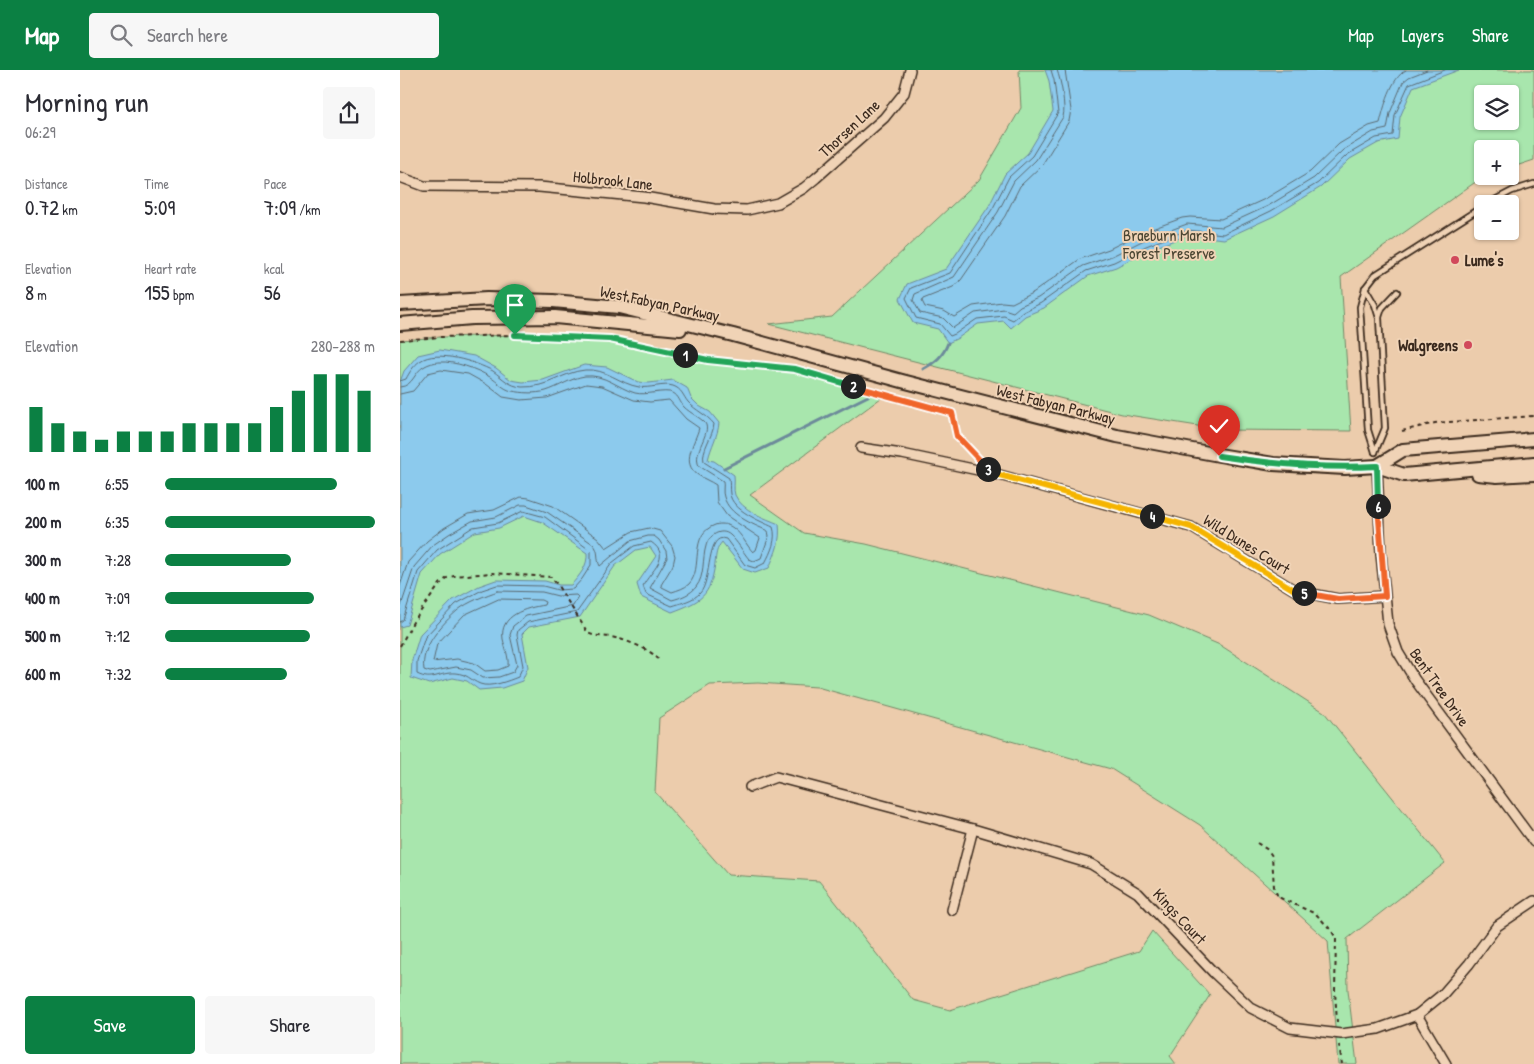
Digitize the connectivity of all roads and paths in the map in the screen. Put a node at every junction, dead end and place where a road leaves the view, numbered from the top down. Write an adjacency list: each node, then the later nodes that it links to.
1 (910, 70): 3 (street, Thorsen Lane)
2 (400, 177): 3 (street, Holbrook Lane)
3 (816, 178)
4 (1534, 184): 5 (lane)
5 (1505, 195)
6 (1474, 212): 7 (lane)
7 (1365, 288): 10 (lane); 10 (lane)
8 (1397, 292): 10 (lane)
9 (400, 304): 12 (main road, West Fabyan Parkway)
10 (1379, 318)
11 (400, 324): 12 (main road, West Fabyan Parkway)
12 (732, 335): 19 (main road, West Fabyan Parkway)
13 (400, 340): 21 (path)
14 (1534, 416): 15 (path)
15 (1402, 431)
16 (1534, 439): 19 (main road, West Fabyan Parkway)
17 (861, 448): 21 (street, Wild Dunes Court)
18 (1534, 463): 20 (main road, West Fabyan Parkway)
19 (1377, 466): 20 (main road, West Fabyan Parkway); 23 (street, Bent Tree Drive)
20 (1456, 471): 22 (main road)
21 (992, 473): 23 (street, Wild Dunes Court)
22 (1534, 474)
23 (1385, 596): 28 (street, Bent Tree Drive)
24 (400, 646): 25 (path)
25 (658, 659)
26 (750, 787): 27 (street, Kings Court)
27 (973, 829): 31 (street); 33 (street, Kings Court)
28 (1534, 842)
29 (1257, 843): 33 (path)
30 (1534, 901): 32 (street, Kings Court)
31 (952, 910)
32 (1417, 1016): 33 (street, Kings Court); 35 (street)
33 (1338, 1034): 34 (path)
34 (1342, 1064)
35 (1446, 1064)

